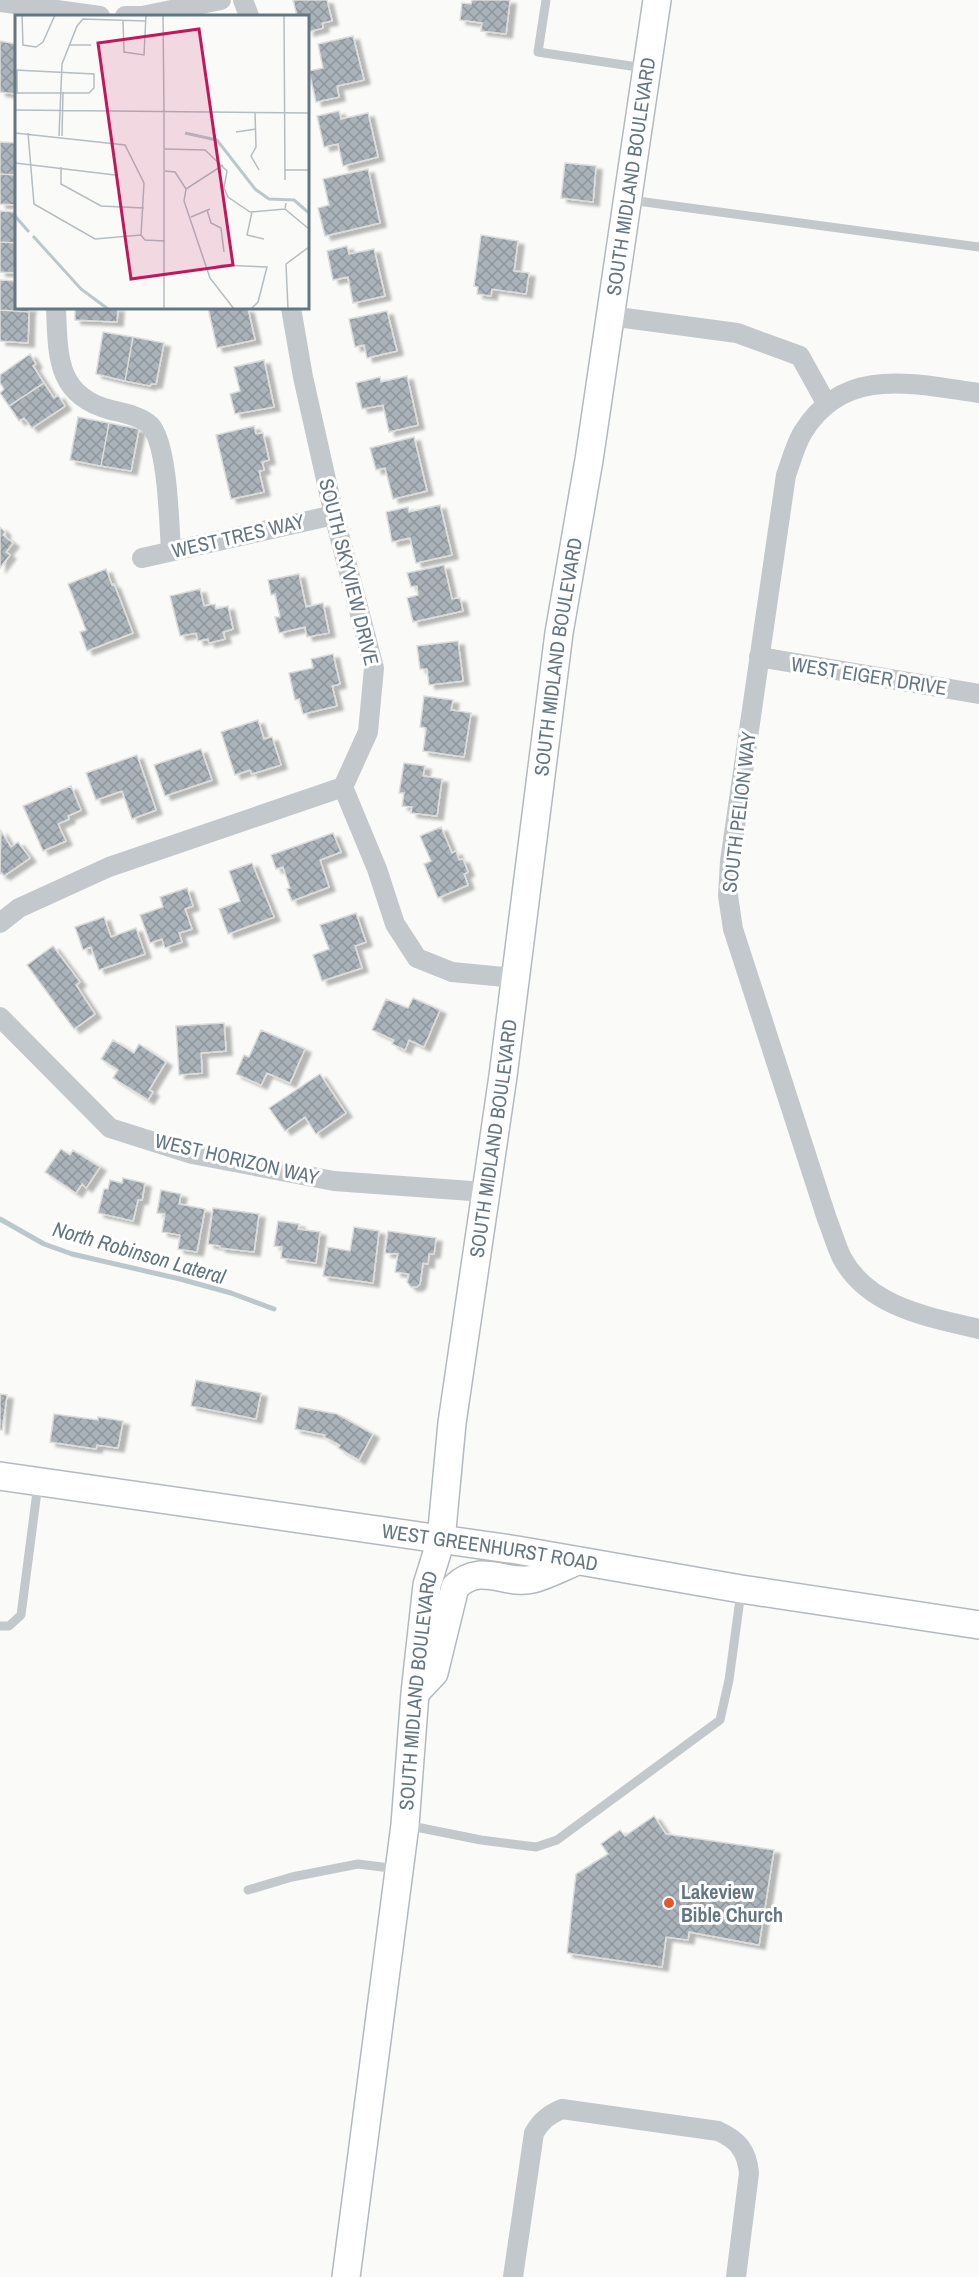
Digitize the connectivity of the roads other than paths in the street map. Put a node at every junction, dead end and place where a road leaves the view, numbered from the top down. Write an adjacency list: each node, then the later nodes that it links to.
1 (221, 0): 7 (street)
2 (243, 0): 8 (street)
3 (546, 0): 9 (lane)
4 (657, 0): 9 (main road, SOUTH MIDLAND BOULEVARD)
5 (0, 2): 6 (street)
6 (93, 15)
7 (147, 15)
8 (249, 15)
9 (647, 69): 10 (main road, SOUTH MIDLAND BOULEVARD)
10 (627, 199): 11 (lane); 14 (main road, SOUTH MIDLAND BOULEVARD)
11 (979, 247)
12 (57, 309): 18 (street)
13 (291, 309): 17 (street, SOUTH SKYVIEW DRIVE)
14 (610, 316): 16 (street); 24 (main road, SOUTH MIDLAND BOULEVARD)
15 (979, 393): 16 (street)
16 (826, 403): 20 (street, SOUTH PELION WAY)
17 (334, 515): 18 (street, WEST TRES WAY); 22 (street, SOUTH SKYVIEW DRIVE)
18 (171, 552): 19 (street, WEST TRES WAY)
19 (142, 558)
20 (759, 657): 21 (street, WEST EIGER DRIVE); 27 (street, SOUTH PELION WAY)
21 (979, 694)
22 (343, 787): 23 (street); 24 (street)
23 (0, 923)
24 (515, 978): 26 (main road, SOUTH MIDLAND BOULEVARD)
25 (0, 1017): 26 (street, WEST HORIZON WAY)
26 (484, 1192): 30 (main road, SOUTH MIDLAND BOULEVARD)
27 (979, 1329)
28 (0, 1476): 29 (main road, WEST GREENHURST ROAD)
29 (38, 1482): 30 (main road, WEST GREENHURST ROAD); 34 (lane)
30 (441, 1540): 31 (main road, WEST GREENHURST ROAD); 35 (main road, SOUTH MIDLAND BOULEVARD)
31 (578, 1561): 32 (main road, WEST GREENHURST ROAD); 35 (main road)
32 (741, 1589): 33 (main road, WEST GREENHURST ROAD); 36 (lane)
33 (979, 1625)
34 (0, 1626)
35 (415, 1694): 36 (main road, SOUTH MIDLAND BOULEVARD)
36 (405, 1825): 37 (main road, SOUTH MIDLAND BOULEVARD)
37 (400, 1869): 38 (lane); 39 (main road, SOUTH MIDLAND BOULEVARD)
38 (248, 1890)
39 (346, 2277)
40 (513, 2277): 41 (street)
41 (736, 2277)

